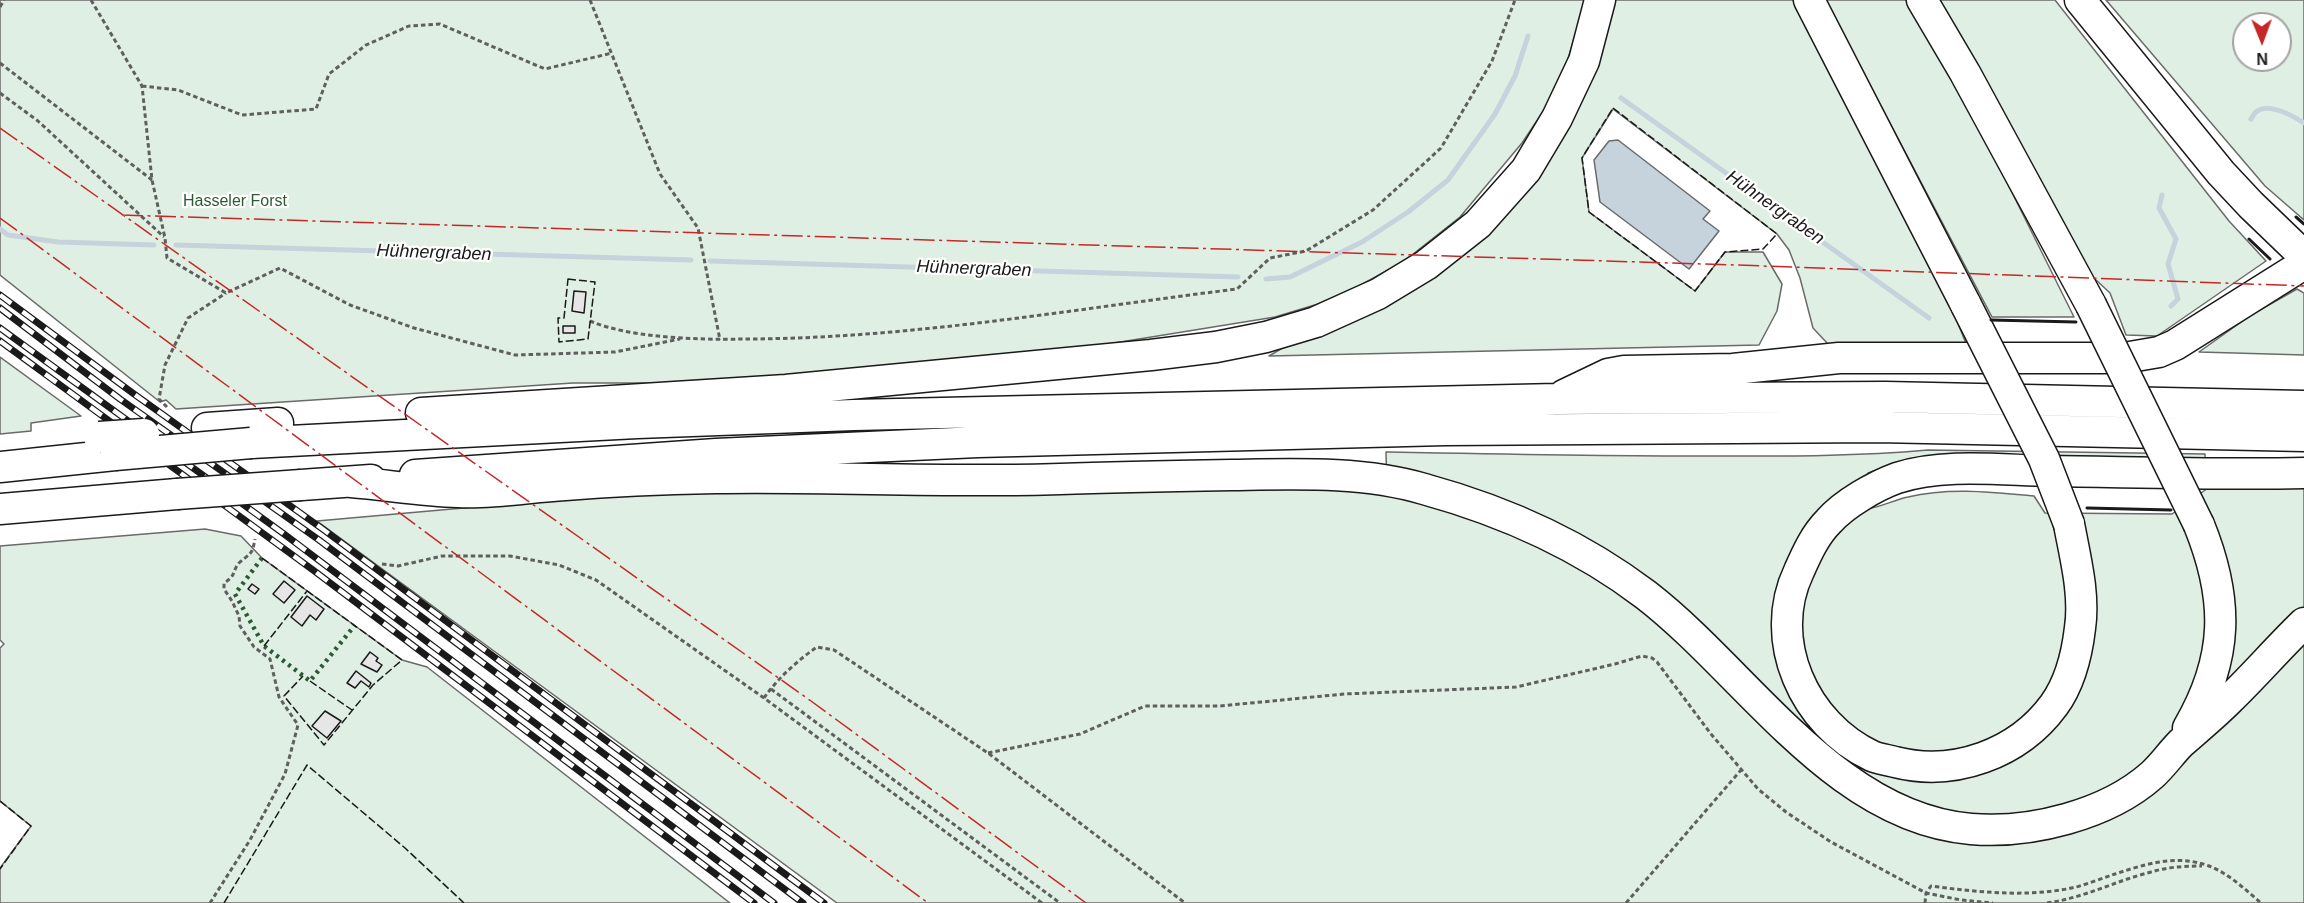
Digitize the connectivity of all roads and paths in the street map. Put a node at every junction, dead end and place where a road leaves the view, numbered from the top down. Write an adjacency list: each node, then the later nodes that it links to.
1 (4, 0): 9 (path)
2 (91, 0): 12 (path)
3 (590, 0): 10 (path)
4 (1515, 0): 20 (path)
5 (1600, 0): 25 (highway, bridge)
6 (1809, 0): 28 (highway, bridge)
7 (1922, 0): 36 (highway, bridge)
8 (2080, 0): 16 (highway)
9 (0, 7)
10 (612, 53): 12 (path); 20 (path)
11 (0, 63): 14 (path)
12 (142, 86): 14 (path)
13 (0, 93): 15 (path)
14 (152, 180): 15 (path)
15 (165, 238): 17 (path)
16 (2300, 255): 21 (highway)
17 (226, 293): 19 (path); 23 (path)
18 (590, 321): 19 (path)
19 (684, 338): 20 (path)
20 (720, 340)
21 (1557, 399): 22 (highway); 25 (highway, bridge)
22 (2304, 406)
23 (166, 407)
24 (2304, 436): 29 (highway)
25 (107, 446): 26 (highway); 27 (highway)
26 (0, 462)
27 (0, 467)
28 (2304, 472)
29 (351, 482): 30 (highway, bridge); 36 (highway)
30 (0, 509)
31 (255, 539): 41 (path)
32 (382, 564): 35 (path)
33 (2304, 623): 36 (highway)
34 (771, 688): 35 (path); 37 (path); 43 (path)
35 (764, 698): 42 (path)
36 (2176, 748)
37 (988, 753): 38 (path); 44 (path)
38 (1741, 770): 40 (path); 45 (path)
39 (2210, 866): 40 (path); 48 (path); 49 (path)
40 (1926, 893): 46 (path); 47 (path)
41 (210, 903)
42 (1042, 903)
43 (1060, 903)
44 (1185, 903)
45 (1626, 903)
46 (1925, 903)
47 (1993, 903)
48 (2047, 903)
49 (2261, 903)

